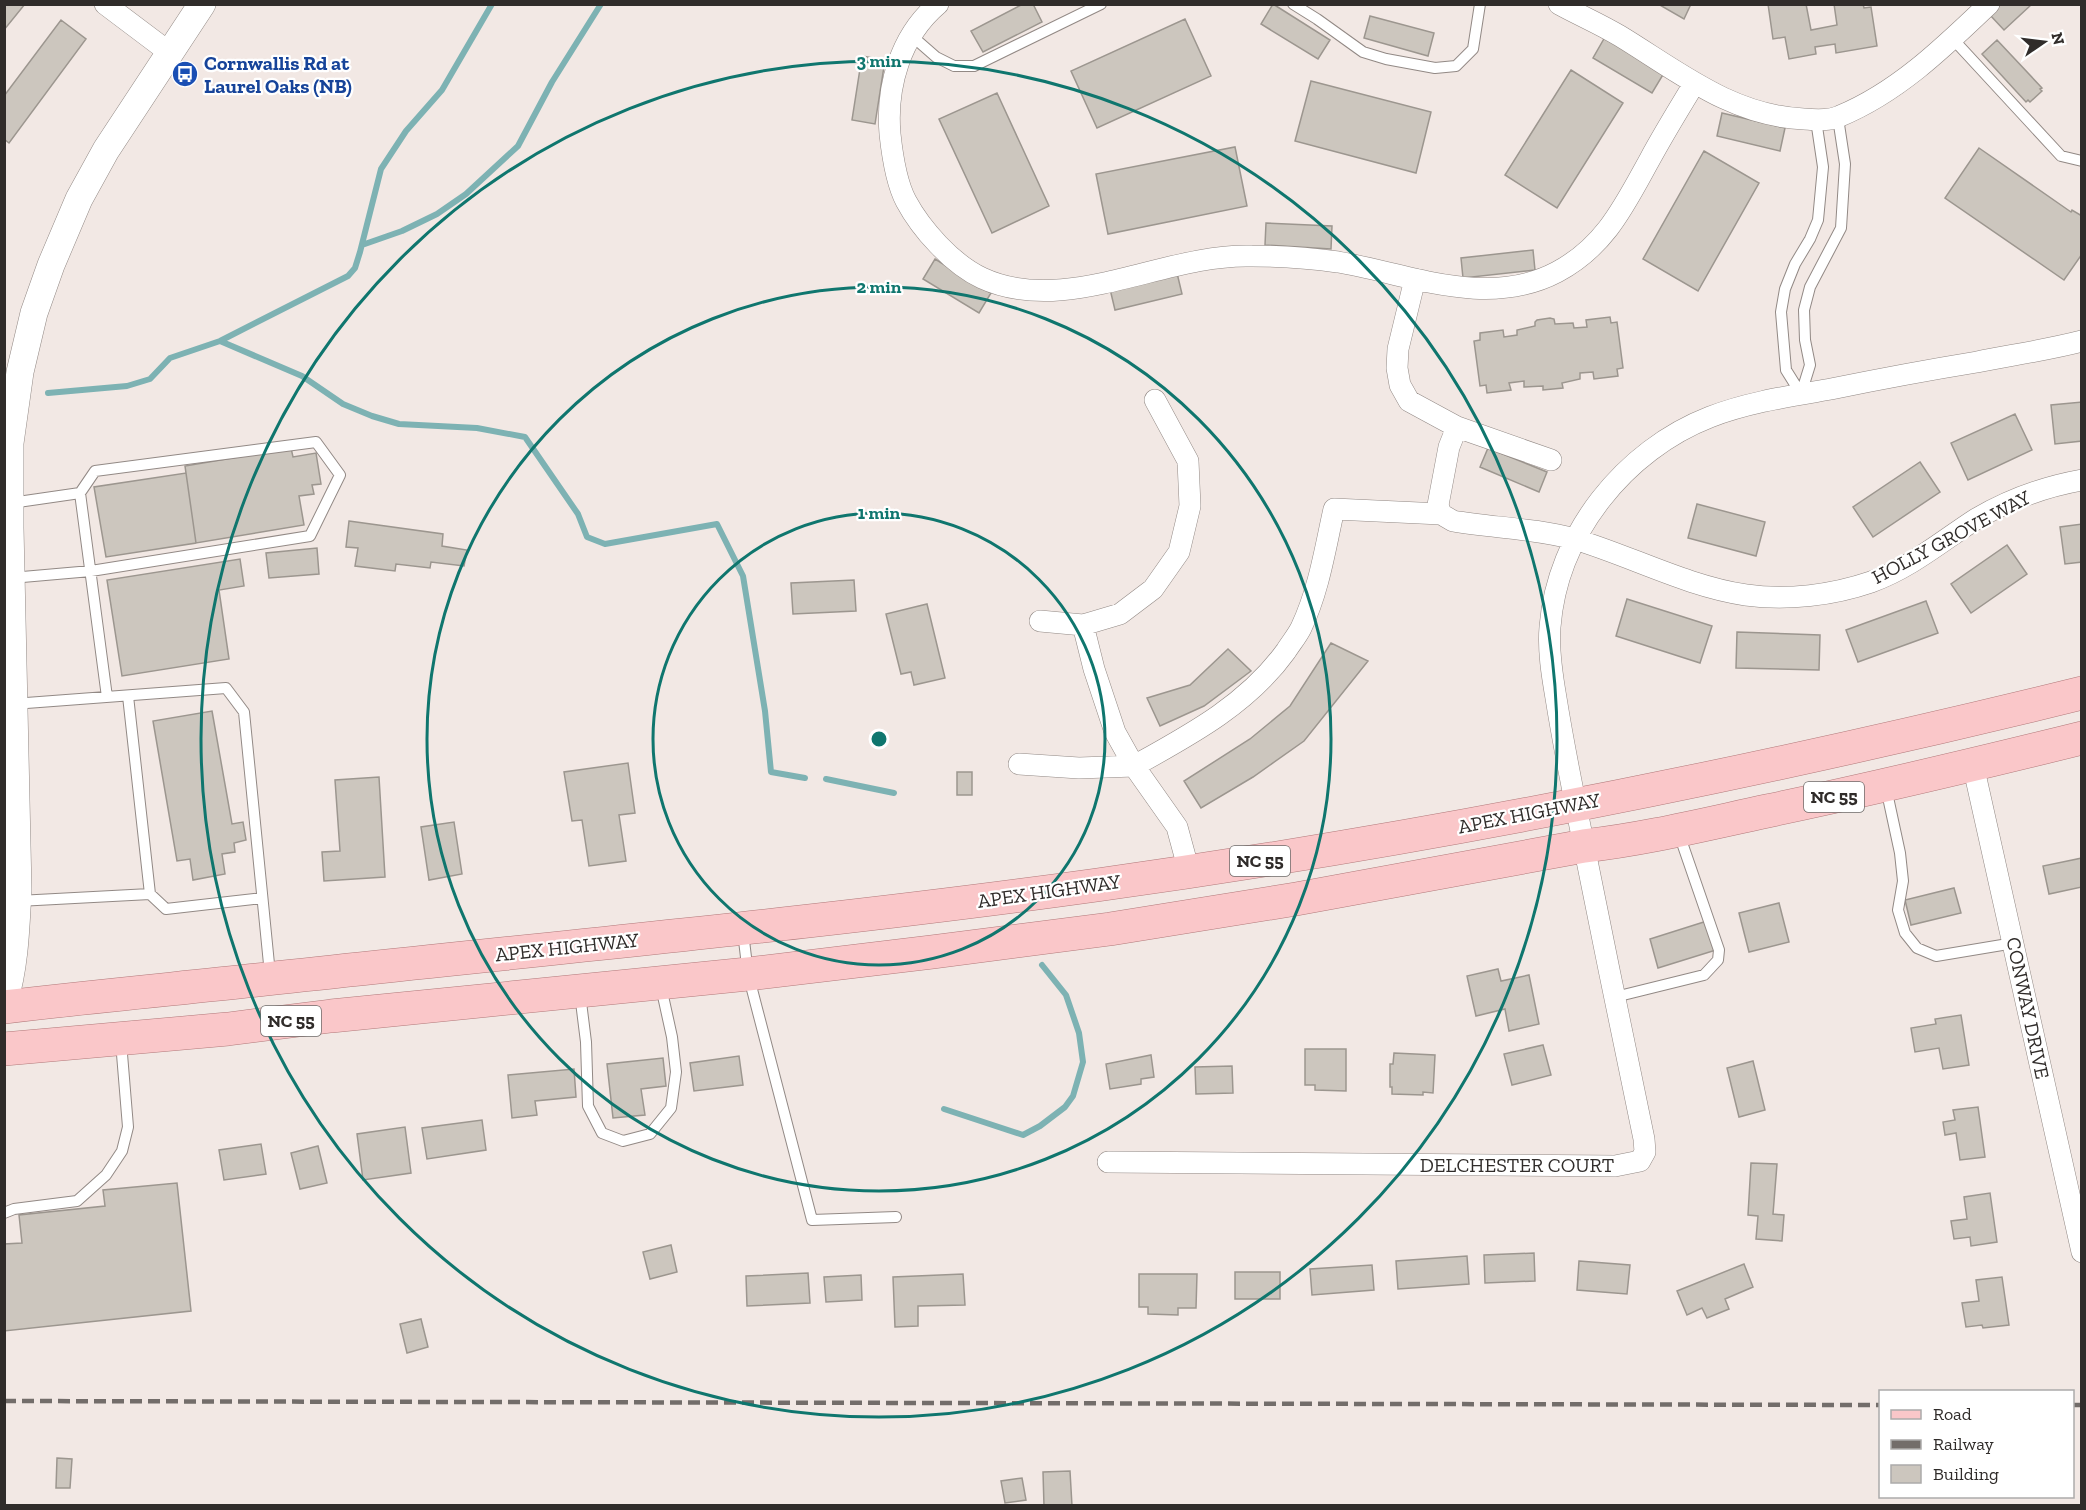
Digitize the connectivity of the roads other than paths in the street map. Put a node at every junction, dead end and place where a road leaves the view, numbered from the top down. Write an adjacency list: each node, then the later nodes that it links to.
1 (105, 4): 11 (street)
2 (201, 4): 11 (street)
3 (938, 4): 9 (street)
4 (1101, 4): 9 (lane)
5 (1293, 4): 6 (lane)
6 (1480, 4)
7 (1559, 4): 12 (street)
8 (1989, 4): 10 (street)
9 (912, 36): 16 (street)
10 (1953, 39): 13 (street); 15 (lane)
11 (170, 53): 24 (street)
12 (1694, 84): 14 (street); 16 (street)
13 (1838, 118): 14 (street); 18 (lane)
14 (1816, 120): 18 (lane)
15 (2082, 161)
16 (1415, 279): 20 (street)
17 (2082, 341): 18 (street, DELCHESTER COURT)
18 (1801, 394): 26 (street, DELCHESTER COURT)
19 (1155, 400): 30 (street)
20 (1457, 427): 21 (street); 25 (street)
21 (1551, 460)
22 (2082, 480): 26 (street, HOLLY GROVE WAY)
23 (80, 493): 24 (lane); 27 (lane); 27 (lane)
24 (10, 504): 28 (street)
25 (1442, 514): 26 (street, HOLLY GROVE WAY); 38 (street, HOLLY GROVE WAY)
26 (1576, 540): 41 (street, DELCHESTER COURT)
27 (91, 570): 28 (lane); 33 (lane)
28 (11, 578): 34 (street)
29 (1040, 621): 30 (street)
30 (1083, 625): 38 (street)
31 (2082, 693): 41 (main road, APEX HIGHWAY / NC 55)
32 (128, 696): 33 (lane); 45 (lane); 46 (lane)
33 (107, 697): 34 (lane)
34 (13, 704): 40 (street)
35 (2082, 738): 37 (main road, NC 55)
36 (1019, 764): 38 (street)
37 (1973, 765): 39 (main road, NC 55); 49 (street, CONWAY DRIVE)
38 (1134, 766): 44 (street)
39 (1886, 785): 42 (main road, NC 55); 49 (lane)
40 (10, 794): 47 (street)
41 (1575, 805): 43 (street, DELCHESTER COURT); 44 (main road, APEX HIGHWAY / NC 55)
42 (1678, 831): 43 (main road, NC 55); 54 (lane)
43 (1584, 846): 50 (main road, NC 55); 54 (street, DELCHESTER COURT)
44 (1189, 871): 48 (main road, APEX HIGHWAY / NC 55)
45 (150, 894): 46 (lane); 47 (lane)
46 (262, 898): 51 (lane)
47 (18, 901): 55 (street)
48 (743, 929): 50 (lane); 51 (main road, APEX HIGHWAY / NC 55)
49 (2014, 943): 62 (street, CONWAY DRIVE)
50 (748, 974): 52 (main road, NC 55); 61 (lane)
51 (271, 978): 56 (main road, APEX HIGHWAY / NC 55)
52 (663, 982): 53 (main road, NC 55); 53 (lane)
53 (579, 990): 57 (main road, NC 55)
54 (1615, 997): 59 (street, DELCHESTER COURT)
55 (4, 1002)
56 (4, 1007)
57 (120, 1038): 58 (main road, NC 55); 60 (lane)
58 (4, 1049)
59 (1108, 1162)
60 (4, 1213)
61 (896, 1217)
62 (2082, 1252)

